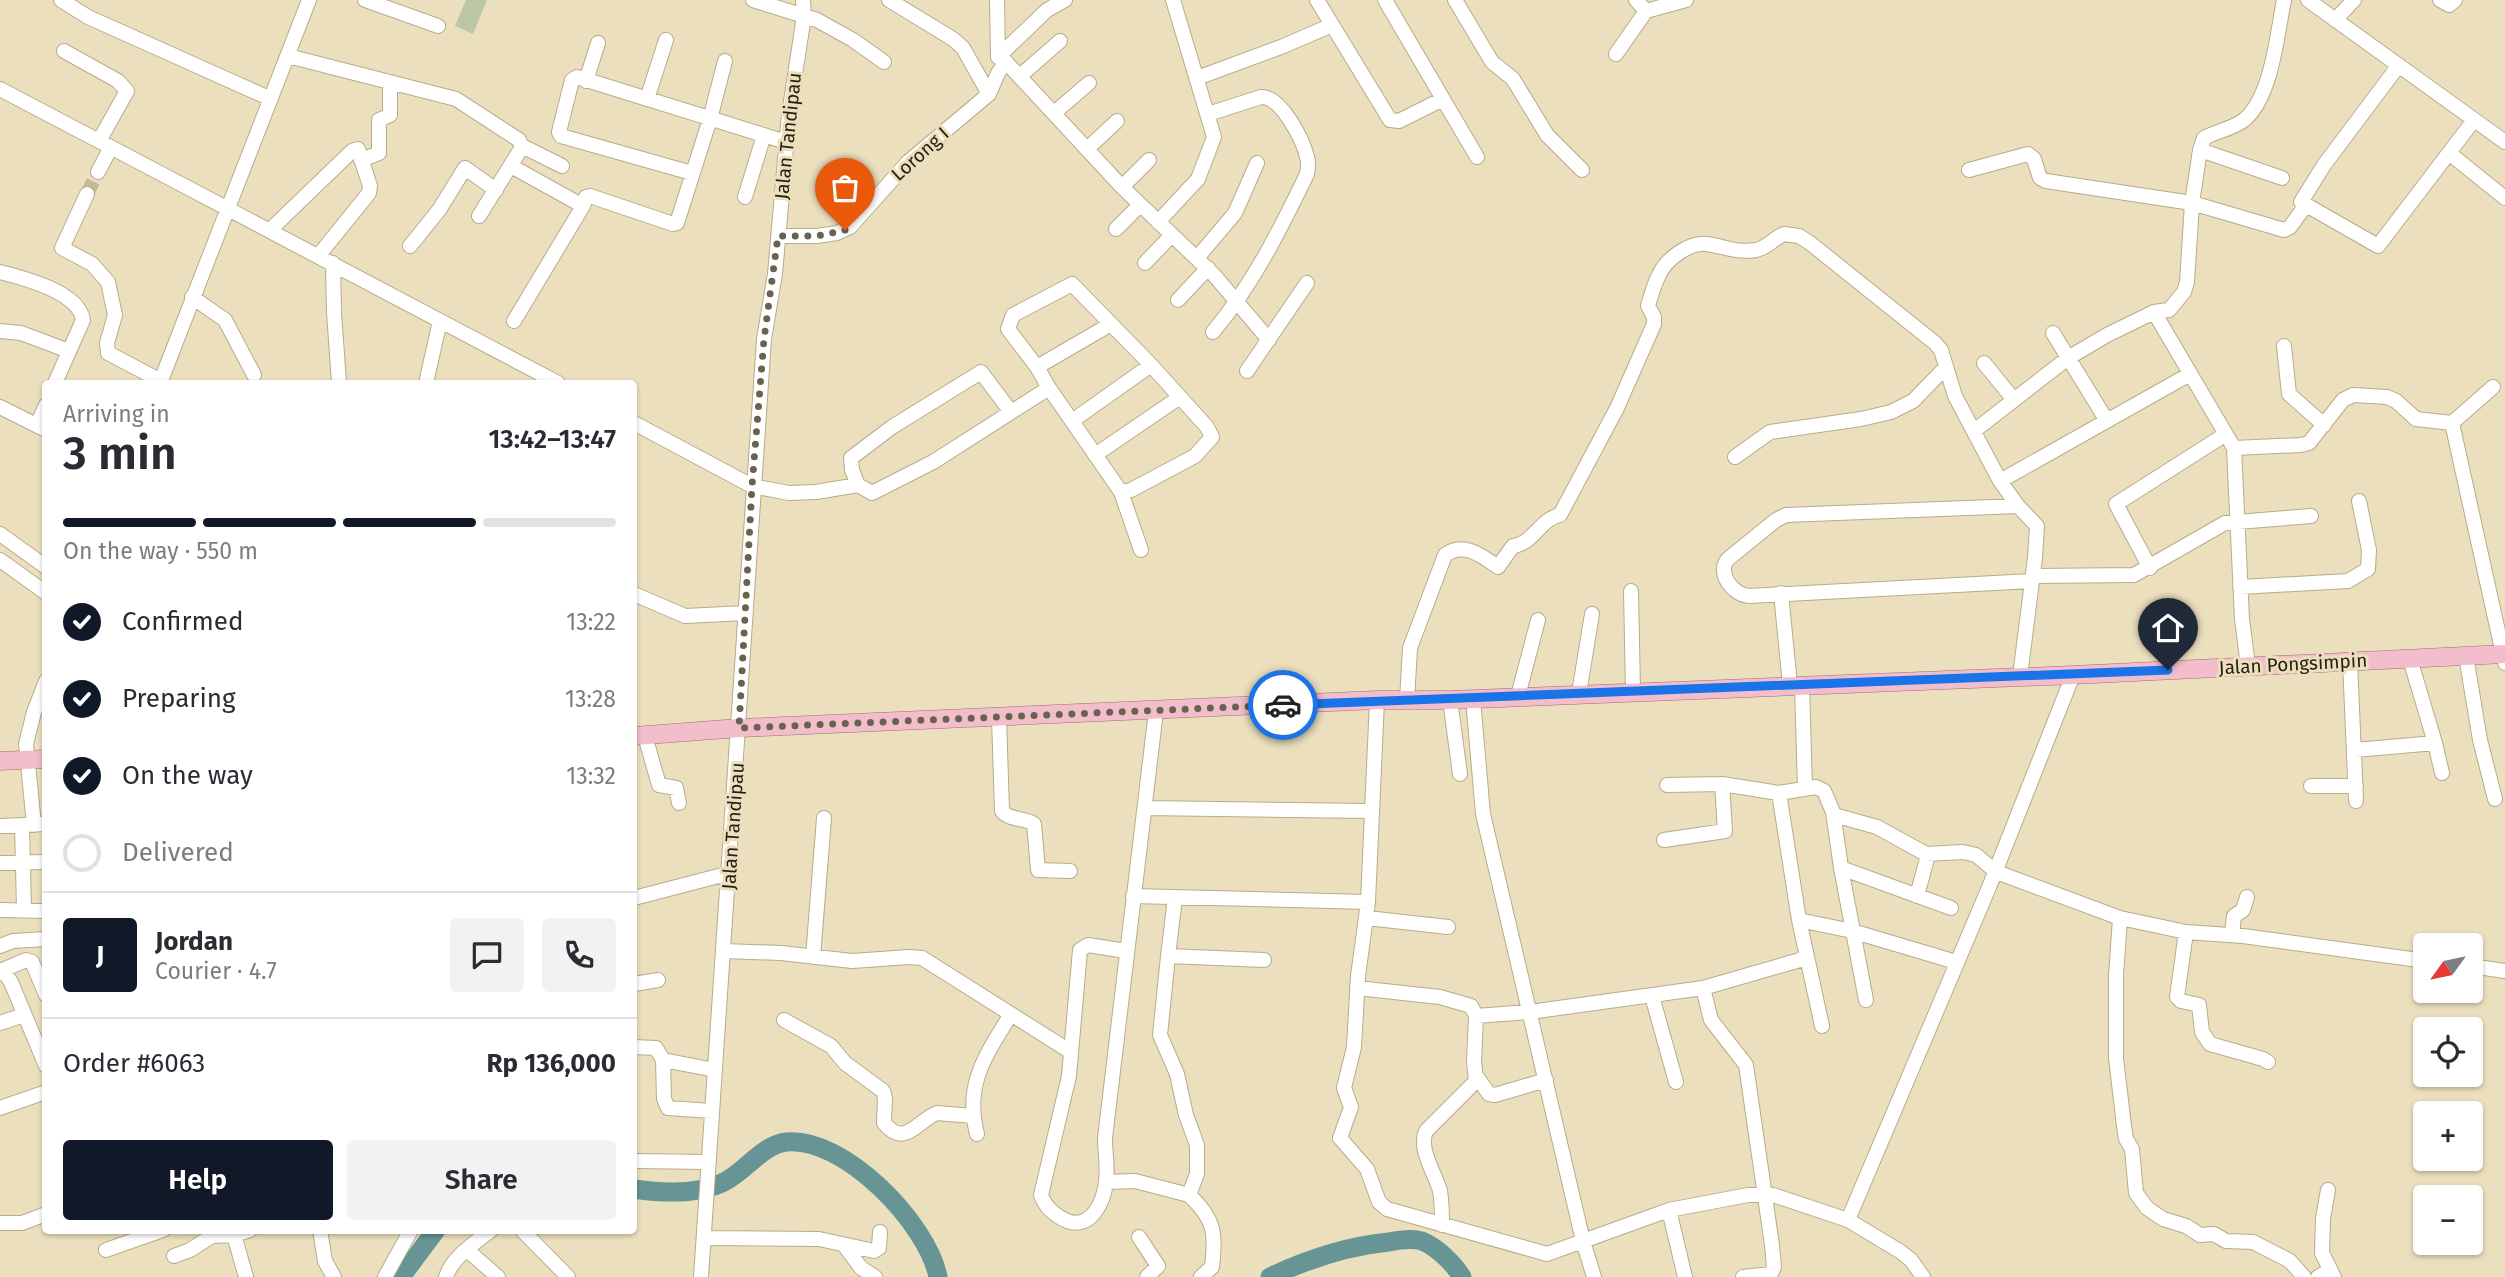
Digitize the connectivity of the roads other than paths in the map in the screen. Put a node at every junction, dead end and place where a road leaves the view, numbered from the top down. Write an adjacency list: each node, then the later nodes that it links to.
1 (61, 0): 41 (street)
2 (309, 0): 29 (street)
3 (365, 0): 23 (street)
4 (753, 0): 20 (street)
5 (803, 0): 20 (street, Jalan Tandipau)
6 (889, 0): 40 (street)
7 (998, 0): 30 (street)
8 (1065, 0): 30 (street)
9 (1172, 0): 35 (street)
10 (1317, 0): 22 (street)
11 (1385, 0): 43 (street)
12 (1455, 0): 63 (street)
13 (1686, 0): 19 (street)
14 (2284, 0): 55 (street)
15 (2308, 0): 21 (street)
16 (2354, 0): 21 (street)
17 (2440, 0): 18 (street)
18 (2455, 0)
19 (1641, 6): 28 (street)
20 (804, 16): 32 (street); 50 (street, Jalan Tandipau)
21 (2335, 20): 33 (street)
22 (1332, 25): 35 (street); 43 (street)
23 (438, 26)
24 (666, 40): 42 (street)
25 (1060, 41): 34 (street)
26 (598, 43): 36 (street)
27 (64, 51): 52 (street)
28 (1616, 54)
29 (288, 56): 37 (street); 41 (street)
30 (1002, 59): 34 (street); 40 (street)
31 (725, 61): 46 (street)
32 (884, 61)
33 (2399, 65): 47 (street); 75 (street)
34 (1020, 76): 44 (street)
35 (1197, 78): 45 (street)
36 (586, 81): 42 (street); 66 (street)
37 (390, 82): 53 (street); 58 (street)
38 (1089, 83): 44 (street)
39 (0, 89): 52 (street)
40 (989, 94): 83 (street, Lorong I)
41 (271, 99): 77 (street)
42 (647, 99): 46 (street)
43 (1443, 99): 57 (street)
44 (1054, 113): 54 (street)
45 (1208, 114): 79 (street); 93 (street)
46 (710, 119): 49 (street); 66 (street)
47 (2474, 120): 51 (street); 56 (street)
48 (1117, 121): 54 (street)
49 (764, 135): 50 (street); 71 (street)
50 (786, 142): 83 (street, Jalan Tandipau)
51 (2505, 142)
52 (105, 144): 65 (street); 77 (street)
53 (522, 146): 61 (street); 62 (street)
54 (1087, 149): 68 (street)
55 (2200, 150): 67 (street); 73 (street)
56 (2449, 153): 72 (street); 75 (street)
57 (1477, 157)
58 (361, 160): 81 (street); 85 (street)
59 (1149, 160): 68 (street)
60 (1257, 163): 88 (street)
61 (511, 166): 69 (street); 76 (street)
62 (562, 166)
63 (1582, 170)
64 (1969, 170): 73 (street)
65 (98, 172)
66 (692, 173): 76 (street)
67 (2282, 178)
68 (1122, 187): 74 (street)
69 (496, 190): 78 (street); 84 (street)
70 (87, 194): 113 (street)
71 (745, 197)
72 (2505, 198)
73 (2192, 202): 75 (street); 94 (street)
74 (1140, 205): 79 (street); 80 (street)
75 (2306, 205)
76 (583, 206): 96 (street)
77 (227, 209): 81 (street); 91 (street)
78 (479, 216)
79 (1158, 222): 82 (street)
80 (1116, 229)
81 (271, 230): 85 (street)
82 (1172, 235): 87 (street); 88 (street)
83 (778, 236): 137 (street, Jalan Tandipau)
84 (410, 246)
85 (319, 255): 86 (street)
86 (333, 263): 95 (street); 115 (street)
87 (1145, 263)
88 (1202, 263): 92 (street); 93 (street)
89 (0, 272): 103 (street)
90 (1307, 283): 101 (street)
91 (192, 297): 111 (street); 114 (street)
92 (1178, 300)
93 (1237, 303): 99 (street); 101 (street)
94 (2154, 312): 104 (street); 110 (street)
95 (440, 321): 116 (street); 117 (street)
96 (514, 321)
97 (1111, 324): 106 (street); 107 (street); 107 (street)
98 (0, 331): 103 (street)
99 (1213, 332)
100 (2053, 334): 104 (street)
101 (1269, 340): 109 (street)
102 (2284, 346): 128 (street)
103 (69, 351): 112 (street)
104 (2068, 358): 121 (street); 125 (street)
105 (1984, 363): 121 (street)
106 (1151, 365): 120 (street); 124 (street)
107 (1037, 367): 119 (street)
108 (1945, 368): 130 (street); 134 (street); 171 (street)
109 (1247, 371)
110 (2190, 374): 125 (street); 131 (street)
111 (254, 375)
112 (56, 380)
113 (156, 380)
114 (161, 380)
115 (339, 380)
116 (427, 380)
117 (552, 380)
118 (2493, 387): 126 (street)
119 (1049, 388): 123 (street); 124 (street)
120 (1180, 397): 133 (street); 138 (street)
121 (2014, 400): 130 (street)
122 (0, 407): 129 (street)
123 (1011, 412): 136 (street); 136 (street)
124 (1072, 421): 133 (street)
125 (2107, 421): 135 (street)
126 (2452, 423): 128 (street); 158 (street)
127 (637, 425): 137 (street)
128 (2324, 425): 132 (street)
129 (41, 427)
130 (1974, 431): 135 (street)
131 (2226, 434): 132 (street); 147 (street)
132 (2234, 448): 142 (street)
133 (1096, 455): 138 (street)
134 (1735, 457)
135 (2000, 481): 140 (street)
136 (858, 485): 137 (street)
137 (752, 486): 154 (street, Jalan Tandipau)
138 (1121, 492): 144 (street)
139 (2358, 501): 149 (street)
140 (2018, 506): 148 (street); 152 (street)
141 (2311, 516): 142 (street)
142 (2238, 521): 147 (street); 149 (street)
143 (0, 534): 146 (street)
144 (1141, 550)
145 (0, 560): 150 (street)
146 (42, 564)
147 (2150, 568): 148 (street)
148 (2032, 579): 152 (street); 163 (street)
149 (2240, 587): 161 (street)
150 (42, 590)
151 (1631, 591): 165 (street)
152 (1781, 593): 164 (street)
153 (637, 595): 154 (street)
154 (746, 613): 175 (street, Jalan Tandipau)
155 (1592, 614): 167 (street)
156 (1538, 620): 168 (street)
157 (2466, 656): 158 (main road, Jalan Pongsimpin); 159 (main road, Jalan Pongsimpin); 190 (street)
158 (2504, 657)
159 (2410, 659): 160 (main road, Jalan Pongsimpin); 177 (street)
160 (2350, 662): 161 (main road, Jalan Pongsimpin); 178 (street)
161 (2248, 666): 162 (main road, Jalan Pongsimpin)
162 (2073, 675): 163 (main road, Jalan Pongsimpin); 206 (street)
163 (2020, 676): 164 (main road, Jalan Pongsimpin)
164 (1796, 685): 165 (main road, Jalan Pongsimpin); 188 (street)
165 (1633, 691): 167 (main road, Jalan Pongsimpin)
166 (42, 693): 180 (street)
167 (1579, 693): 168 (main road, Jalan Pongsimpin)
168 (1518, 696): 169 (main road, Jalan Pongsimpin)
169 (1473, 699): 172 (main road, Jalan Pongsimpin); 245 (street)
170 (1377, 700): 171 (main road, Jalan Pongsimpin); 173 (main road, Jalan Pongsimpin); 194 (street)
171 (1407, 700): 172 (main road, Jalan Pongsimpin)
172 (1450, 700): 183 (street)
173 (1156, 710): 174 (main road, Jalan Pongsimpin); 193 (street)
174 (999, 717): 175 (main road, Jalan Pongsimpin); 205 (street)
175 (739, 728): 176 (main road, Jalan Pongsimpin); 207 (street, Jalan Tandipau)
176 (639, 736): 192 (street)
177 (2435, 743): 178 (street); 182 (street)
178 (2355, 750): 187 (street)
179 (42, 759): 180 (main road)
180 (27, 760): 181 (main road); 197 (street)
181 (0, 761)
182 (2442, 773)
183 (1460, 774)
184 (1722, 784): 185 (street); 189 (street); 199 (street)
185 (1667, 785)
186 (2311, 786): 187 (street)
187 (2356, 786): 191 (street)
188 (1805, 788): 189 (street); 195 (street)
189 (1779, 793): 220 (street)
190 (2495, 799)
191 (2356, 801)
192 (679, 803)
193 (1144, 808): 194 (street); 208 (street)
194 (1371, 811): 213 (street)
195 (1834, 815): 200 (street); 204 (street)
196 (824, 818): 230 (street)
197 (34, 825): 198 (street); 203 (street)
198 (0, 826)
199 (1664, 840)
200 (1928, 855): 206 (street); 209 (street)
201 (42, 862): 203 (street)
202 (0, 863): 203 (street)
203 (24, 863): 215 (street)
204 (1840, 868): 209 (street); 222 (street)
205 (1070, 871)
206 (1995, 871): 219 (street); 234 (street)
207 (730, 873): 210 (street); 227 (street, Jalan Tandipau)
208 (1133, 896): 212 (street); 228 (street)
209 (1917, 896): 214 (street)
210 (637, 897)
211 (2247, 897): 224 (street)
212 (1175, 898): 213 (street); 229 (street)
213 (1368, 902): 218 (street)
214 (1951, 908)
215 (24, 909): 216 (street); 217 (street)
216 (0, 910)
217 (42, 911)
218 (1367, 918): 221 (street); 241 (street)
219 (2120, 918): 223 (street); 307 (street)
220 (1799, 919): 222 (street); 231 (street)
221 (1448, 927)
222 (1852, 932): 234 (street); 244 (street)
223 (2186, 932): 224 (street); 256 (street)
224 (2232, 935): 232 (street)
225 (42, 939): 226 (street)
226 (0, 946)
227 (724, 951): 230 (street); 257 (street, Jalan Tandipau)
228 (1126, 951): 253 (street); 268 (street)
229 (1168, 956): 233 (street); 271 (street)
230 (813, 957): 246 (street)
231 (1808, 958): 242 (street); 251 (street)
232 (2413, 959)
233 (1264, 960)
234 (1956, 962): 274 (street)
235 (2483, 968): 237 (street)
236 (0, 971): 240 (street); 247 (street)
237 (2505, 971)
238 (658, 980): 239 (street)
239 (637, 984)
240 (42, 986)
241 (1357, 988): 248 (street); 276 (street)
242 (1703, 988): 243 (street); 270 (street)
243 (1652, 996): 245 (street); 260 (street)
244 (1866, 1000)
245 (1530, 1012): 248 (street); 259 (street)
246 (1011, 1014): 253 (street); 264 (street)
247 (24, 1015): 250 (street); 254 (street)
248 (1476, 1016): 258 (street)
249 (784, 1020): 264 (street)
250 (0, 1023)
251 (1822, 1026)
252 (637, 1048): 255 (street)
253 (1071, 1052): 268 (street)
254 (42, 1057)
255 (663, 1059): 257 (street); 263 (street)
256 (2268, 1062)
257 (715, 1070): 263 (street, Jalan Tandipau)
258 (1477, 1077): 259 (street); 276 (street)
259 (1546, 1080): 287 (street)
260 (1676, 1082)
261 (42, 1093): 262 (street)
262 (0, 1108)
263 (711, 1111): 267 (street, Jalan Tandipau)
264 (973, 1116): 265 (street)
265 (977, 1134)
266 (637, 1161): 267 (street)
267 (709, 1166): 286 (street, Jalan Tandipau)
268 (1106, 1182): 271 (street)
269 (2328, 1190): 292 (street)
270 (1765, 1194): 272 (street); 274 (street); 305 (street)
271 (1189, 1195): 302 (street)
272 (1669, 1210): 287 (street); 304 (street)
273 (42, 1216): 275 (street)
274 (1848, 1220): 306 (street)
275 (0, 1223)
276 (1442, 1225): 287 (street)
277 (880, 1232): 288 (street)
278 (152, 1234): 289 (street)
279 (237, 1234): 284 (street)
280 (321, 1234): 294 (street)
281 (407, 1234): 295 (street)
282 (486, 1234): 290 (street)
283 (527, 1234): 298 (street)
284 (234, 1235): 291 (street); 293 (street)
285 (1139, 1237): 301 (street)
286 (704, 1238): 288 (street); 299 (street, Jalan Tandipau)
287 (1583, 1241): 303 (street)
288 (844, 1245): 300 (street)
289 (106, 1250)
290 (467, 1250): 296 (street); 297 (street)
291 (174, 1256)
292 (2327, 1275)
293 (246, 1277)
294 (334, 1277)
295 (385, 1277)
296 (446, 1277)
297 (498, 1277)
298 (568, 1277)
299 (701, 1277)
300 (875, 1277)
301 (1147, 1277)
302 (1201, 1277)
303 (1594, 1277)
304 (1685, 1277)
305 (1743, 1277)
306 (1923, 1277)
307 (2304, 1277)

